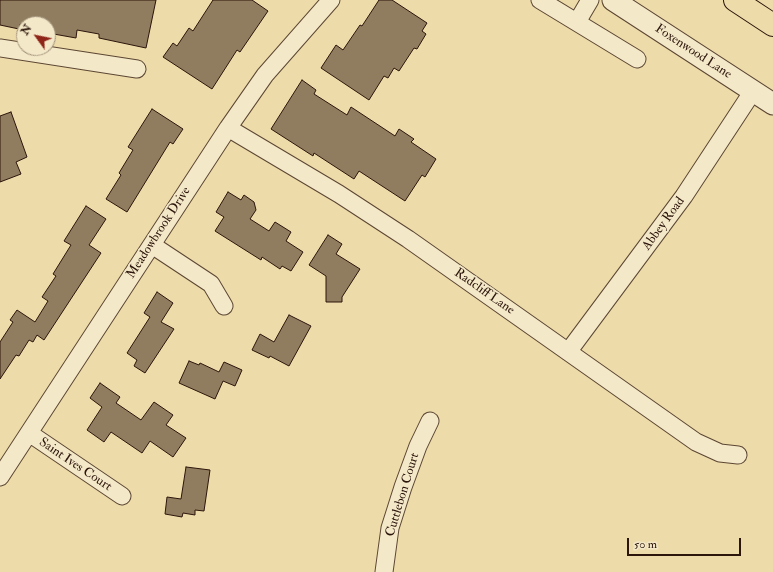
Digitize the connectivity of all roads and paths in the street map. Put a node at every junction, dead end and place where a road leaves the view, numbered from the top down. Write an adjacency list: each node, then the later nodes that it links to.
1 (331, 0): 13 (street, Meadowbrook Drive)
2 (540, 0): 6 (street)
3 (590, 0): 6 (street)
4 (613, 0): 11 (street, Foxenwood Lane)
5 (735, 0): 7 (highway)
6 (576, 22): 9 (street)
7 (773, 25)
8 (0, 48): 10 (street)
9 (637, 59)
10 (137, 69)
11 (754, 91): 12 (street, Foxenwood Lane); 16 (street, Abbey Road)
12 (773, 104)
13 (228, 128): 14 (street, Meadowbrook Drive); 16 (street, Radcliff Lane)
14 (152, 245): 15 (street); 18 (street, Meadowbrook Drive)
15 (224, 306)
16 (568, 352): 19 (street, Radcliff Lane)
17 (430, 421): 22 (street, Cuttlebon Court)
18 (28, 433): 20 (street, Meadowbrook Drive); 21 (street, Saint Ives Court)
19 (738, 455)
20 (0, 477)
21 (122, 496)
22 (384, 572)

